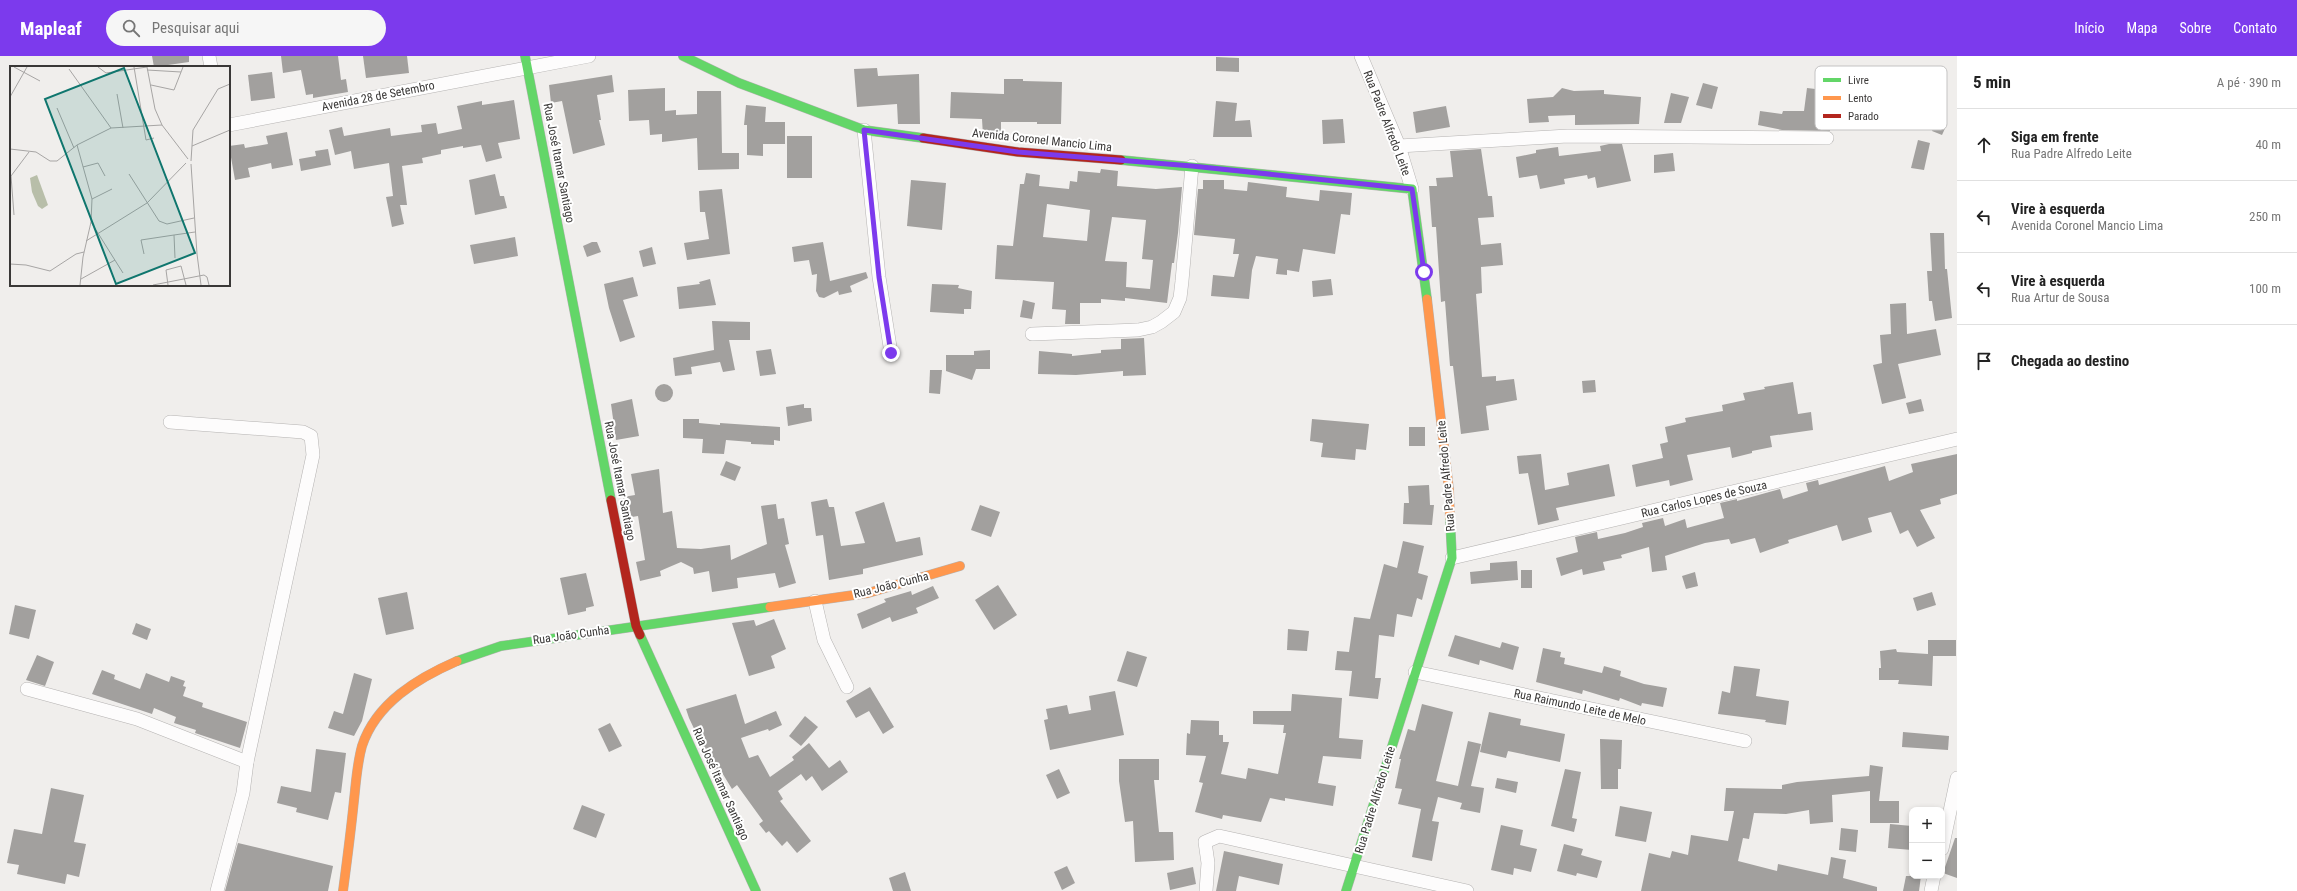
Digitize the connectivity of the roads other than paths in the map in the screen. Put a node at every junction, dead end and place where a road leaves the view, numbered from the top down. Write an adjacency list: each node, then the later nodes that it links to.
1 (209, 56): 6 (street)
2 (589, 56): 5 (street, Avenida 28 de Setembro)
3 (683, 56): 8 (street, Avenida Coronel Mancio Lima)
4 (1361, 56): 10 (street, Rua Padre Alfredo Leite)
5 (526, 61): 7 (street, Avenida 28 de Setembro); 20 (street, Rua José Itamar Santiago)
6 (211, 66)
7 (230, 125)
8 (864, 130): 11 (street, Avenida Coronel Mancio Lima); 14 (street)
9 (1827, 138): 10 (street)
10 (1399, 146): 12 (street, Rua Padre Alfredo Leite)
11 (1192, 166): 12 (street, Avenida Coronel Mancio Lima); 13 (street)
12 (1412, 189): 17 (street, Rua Padre Alfredo Leite)
13 (1032, 334)
14 (891, 353)
15 (170, 422): 25 (street)
16 (1957, 438): 17 (street, Rua Carlos Lopes de Souza)
17 (1452, 558): 21 (street, Rua Padre Alfredo Leite)
18 (960, 566): 19 (street, Rua João Cunha)
19 (814, 601): 20 (street, Rua João Cunha); 22 (street)
20 (636, 626): 32 (street, Rua João Cunha); 33 (street, Rua José Itamar Santiago)
21 (1415, 672): 24 (street, Rua Raimundo Leite de Melo); 29 (street, Rua Padre Alfredo Leite)
22 (847, 687)
23 (27, 689): 25 (street)
24 (1745, 741)
25 (247, 762): 31 (street)
26 (1957, 777): 27 (street); 28 (street)
27 (1945, 829)
28 (1943, 843)
29 (1354, 867): 34 (street); 35 (street, Rua Padre Alfredo Leite); 36 (street)
30 (1934, 879): 37 (street)
31 (217, 891)
32 (344, 891)
33 (756, 891)
34 (1206, 891)
35 (1346, 891)
36 (1467, 891)
37 (1932, 891)

